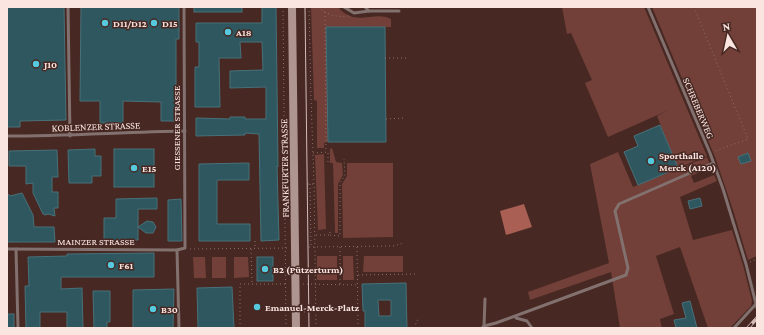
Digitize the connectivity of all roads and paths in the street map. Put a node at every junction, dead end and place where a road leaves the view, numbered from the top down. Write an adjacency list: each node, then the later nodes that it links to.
1 (68, 7): 21 (lane)
2 (184, 7): 19 (lane, GIESSENER STRASSE)
3 (283, 7): 40 (path)
4 (292, 7): 69 (main road, FRANKFURTER STRASSE)
5 (309, 7): 23 (path)
6 (318, 7): 13 (path)
7 (344, 7): 14 (lane)
8 (365, 7): 11 (lane)
9 (648, 7): 24 (lane, SCHREBERWEG)
10 (694, 7): 24 (path)
11 (369, 11): 12 (lane); 14 (lane)
12 (399, 11)
13 (324, 12): 14 (path); 22 (path)
14 (354, 12)
15 (385, 58): 16 (path)
16 (407, 58)
17 (405, 118): 18 (path)
18 (386, 119)
19 (185, 131): 21 (lane, KOBLENZER STRASSE); 37 (lane, GIESSENER STRASSE)
20 (7, 136): 21 (lane, KOBLENZER STRASSE)
21 (70, 136)
22 (326, 152): 23 (path); 26 (path)
23 (313, 153): 28 (path)
24 (710, 153): 27 (lane, SCHREBERWEG)
25 (344, 159): 31 (path)
26 (328, 162)
27 (713, 163): 45 (lane, SCHREBERWEG); 63 (lane)
28 (314, 184): 30 (path); 34 (path)
29 (330, 229): 31 (path)
30 (315, 235): 31 (path); 34 (path)
31 (330, 235)
32 (255, 241): 39 (path)
33 (404, 243): 36 (path)
34 (315, 247): 35 (path); 52 (path)
35 (340, 247): 36 (path); 53 (path)
36 (357, 247): 47 (path)
37 (185, 248): 43 (lane, MAINZER STRASSE)
38 (251, 248): 39 (path); 43 (path); 48 (path)
39 (255, 248): 40 (path)
40 (284, 248): 49 (path)
41 (7, 249): 42 (lane, MAINZER STRASSE)
42 (16, 249): 43 (lane, MAINZER STRASSE); 65 (lane)
43 (177, 250): 66 (lane)
44 (757, 259): 45 (path)
45 (746, 264): 56 (lane, SCHREBERWEG)
46 (417, 274): 47 (path)
47 (357, 275): 54 (path)
48 (252, 284): 49 (path); 67 (path)
49 (285, 284): 50 (path); 59 (path)
50 (290, 284)
51 (300, 284): 52 (path)
52 (316, 284): 53 (path); 58 (path)
53 (340, 284): 54 (path)
54 (357, 285): 71 (path)
55 (485, 299): 64 (lane)
56 (756, 304): 57 (lane, SCHREBERWEG); 74 (lane)
57 (757, 308)
58 (316, 311): 61 (path); 70 (path)
59 (285, 312): 60 (path); 68 (path)
60 (290, 312)
61 (300, 312)
62 (418, 319): 72 (path)
63 (510, 319): 64 (lane); 73 (lane)
64 (483, 327)
65 (18, 328)
66 (179, 328)
67 (240, 328)
68 (286, 328)
69 (296, 328)
70 (316, 328)
71 (358, 328)
72 (414, 328)
73 (532, 328)
74 (734, 328)

